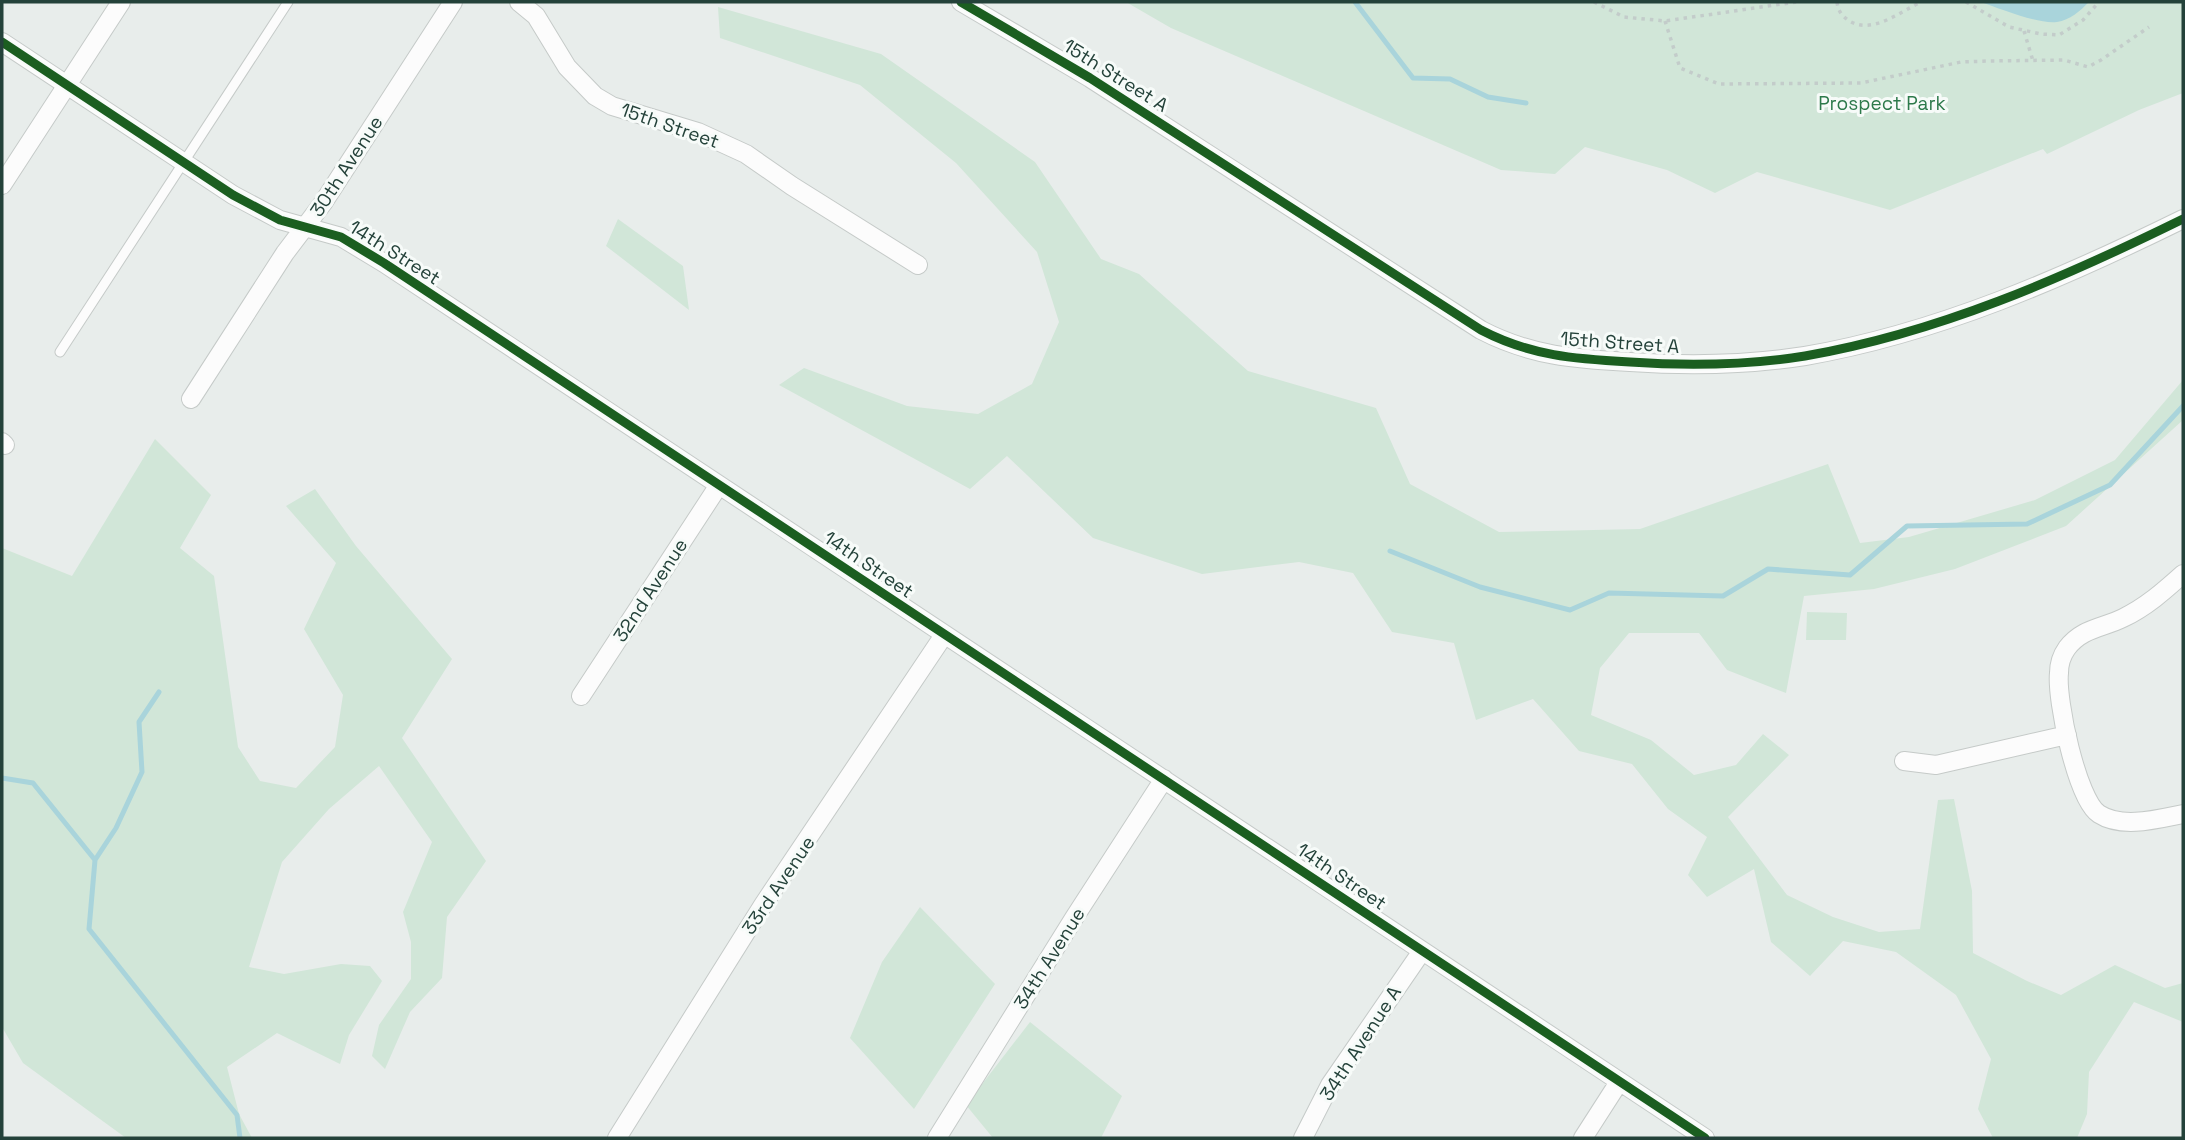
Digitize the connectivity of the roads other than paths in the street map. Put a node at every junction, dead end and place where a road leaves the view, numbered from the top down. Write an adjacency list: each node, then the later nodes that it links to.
1 (121, 2): 7 (street)
2 (288, 2): 8 (lane)
3 (453, 2): 11 (street, 30th Avenue)
4 (519, 2): 12 (street, 15th Street)
5 (961, 2): 10 (street, 15th Street A)
6 (2, 42): 7 (street, 14th Street)
7 (67, 85): 8 (street, 14th Street); 9 (street)
8 (183, 162): 11 (street, 14th Street); 13 (lane)
9 (2, 185)
10 (2183, 219)
11 (305, 228): 14 (street, 30th Avenue); 15 (street, 14th Street)
12 (918, 265)
13 (60, 352)
14 (191, 399)
15 (719, 485): 17 (street, 14th Street); 18 (street, 32nd Avenue)
16 (2183, 574): 19 (street)
17 (944, 635): 21 (street, 14th Street); 25 (street, 33rd Avenue)
18 (581, 696)
19 (2067, 735): 20 (street); 22 (street)
20 (1904, 761)
21 (1164, 779): 23 (street, 14th Street); 26 (street, 34th Avenue)
22 (2183, 814)
23 (1422, 951): 24 (street, 14th Street); 27 (street, 34th Avenue A)
24 (1619, 1082): 28 (street); 29 (street, 14th Street)
25 (617, 1138)
26 (937, 1138)
27 (1303, 1138)
28 (1583, 1138)
29 (1705, 1138)

